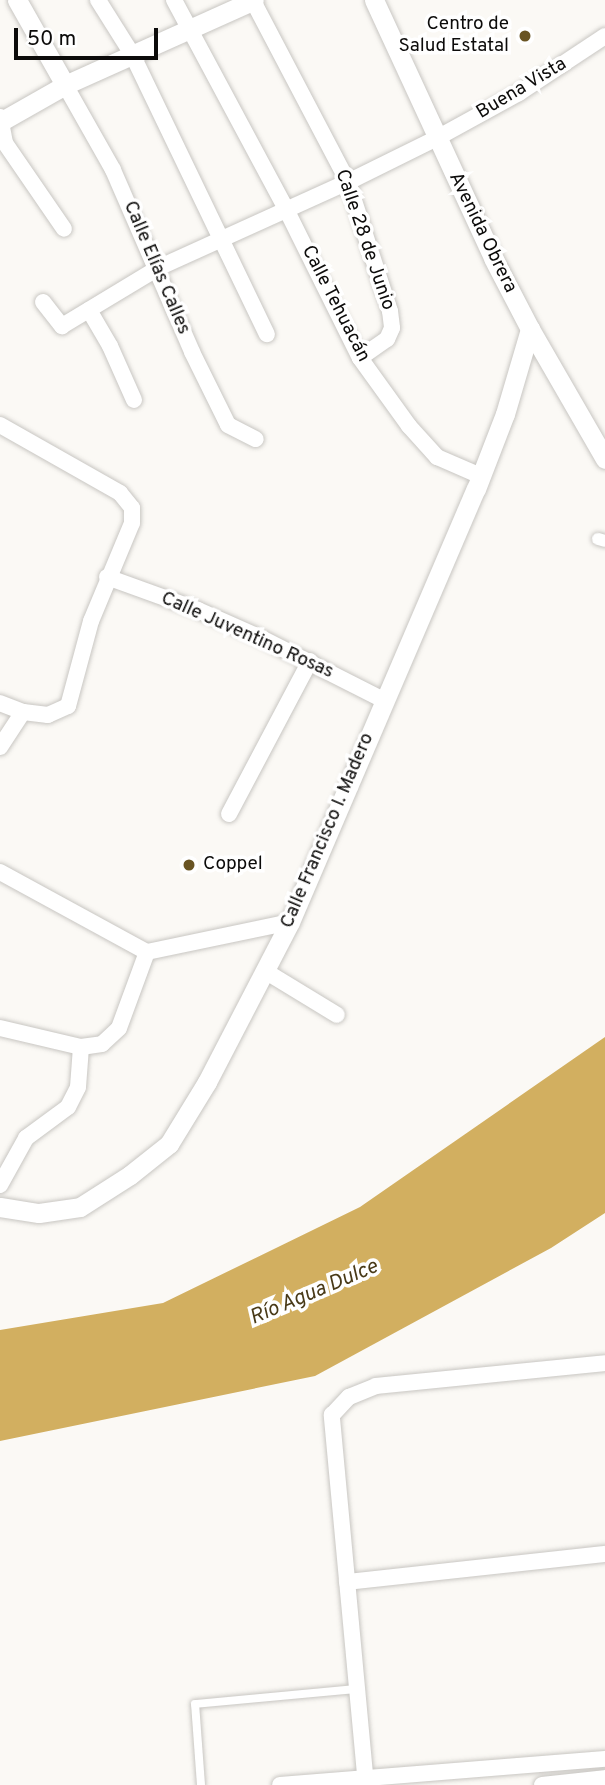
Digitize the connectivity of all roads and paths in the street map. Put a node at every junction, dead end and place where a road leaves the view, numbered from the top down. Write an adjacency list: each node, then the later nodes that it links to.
1 (17, 0): 9 (street)
2 (98, 0): 8 (street)
3 (174, 0): 6 (street, Calle Tehuacán)
4 (254, 0): 6 (street); 12 (street, Calle 28 de Junio)
5 (374, 0): 11 (street, Avenida Obrera)
6 (188, 29): 8 (street); 13 (street, Calle Tehuacán)
7 (605, 36): 11 (street, Buena Vista)
8 (132, 54): 9 (street); 15 (street)
9 (65, 85): 10 (street); 16 (street, Calle Elías Calles)
10 (1, 120): 14 (street)
11 (437, 138): 12 (street, Buena Vista); 19 (street, Avenida Obrera)
12 (348, 183): 13 (street, Buena Vista); 21 (street, Calle 28 de Junio)
13 (286, 209): 15 (street, Buena Vista); 21 (street, Calle Tehuacán)
14 (64, 229)
15 (221, 240): 16 (street, Buena Vista); 20 (street)
16 (158, 268): 18 (street, Buena Vista); 24 (street, Calle Elías Calles)
17 (43, 302): 18 (street, Buena Vista)
18 (89, 310): 22 (street)
19 (530, 329): 25 (street, Avenida Obrera); 26 (street, Calle Francisco I. Madero)
20 (267, 334)
21 (360, 358): 26 (street, Calle Tehuacán)
22 (134, 400)
23 (0, 425): 27 (street)
24 (256, 439)
25 (605, 459)
26 (481, 476): 29 (street, Calle Francisco I. Madero)
27 (107, 577): 28 (street, Calle Juventino Rosas); 31 (street)
28 (310, 661): 29 (street, Calle Juventino Rosas); 33 (street)
29 (385, 701): 35 (street, Calle Francisco I. Madero)
30 (0, 703): 31 (street)
31 (23, 712): 32 (street)
32 (0, 747)
33 (229, 814)
34 (0, 872): 36 (street)
35 (290, 922): 36 (street); 37 (street, Calle Francisco I. Madero)
36 (148, 952): 40 (street)
37 (265, 971): 38 (street); 42 (street, Calle Francisco I. Madero)
38 (337, 1015)
39 (0, 1028): 40 (street)
40 (81, 1047): 41 (street)
41 (0, 1185)
42 (0, 1207)
43 (605, 1363): 45 (street)
44 (605, 1554): 45 (street)
45 (347, 1582): 46 (street)
46 (357, 1689): 49 (street); 50 (lane)
47 (605, 1759): 49 (street)
48 (605, 1778): 52 (street)
49 (365, 1781): 51 (street)
50 (201, 1785)
51 (280, 1785)
52 (542, 1785)

